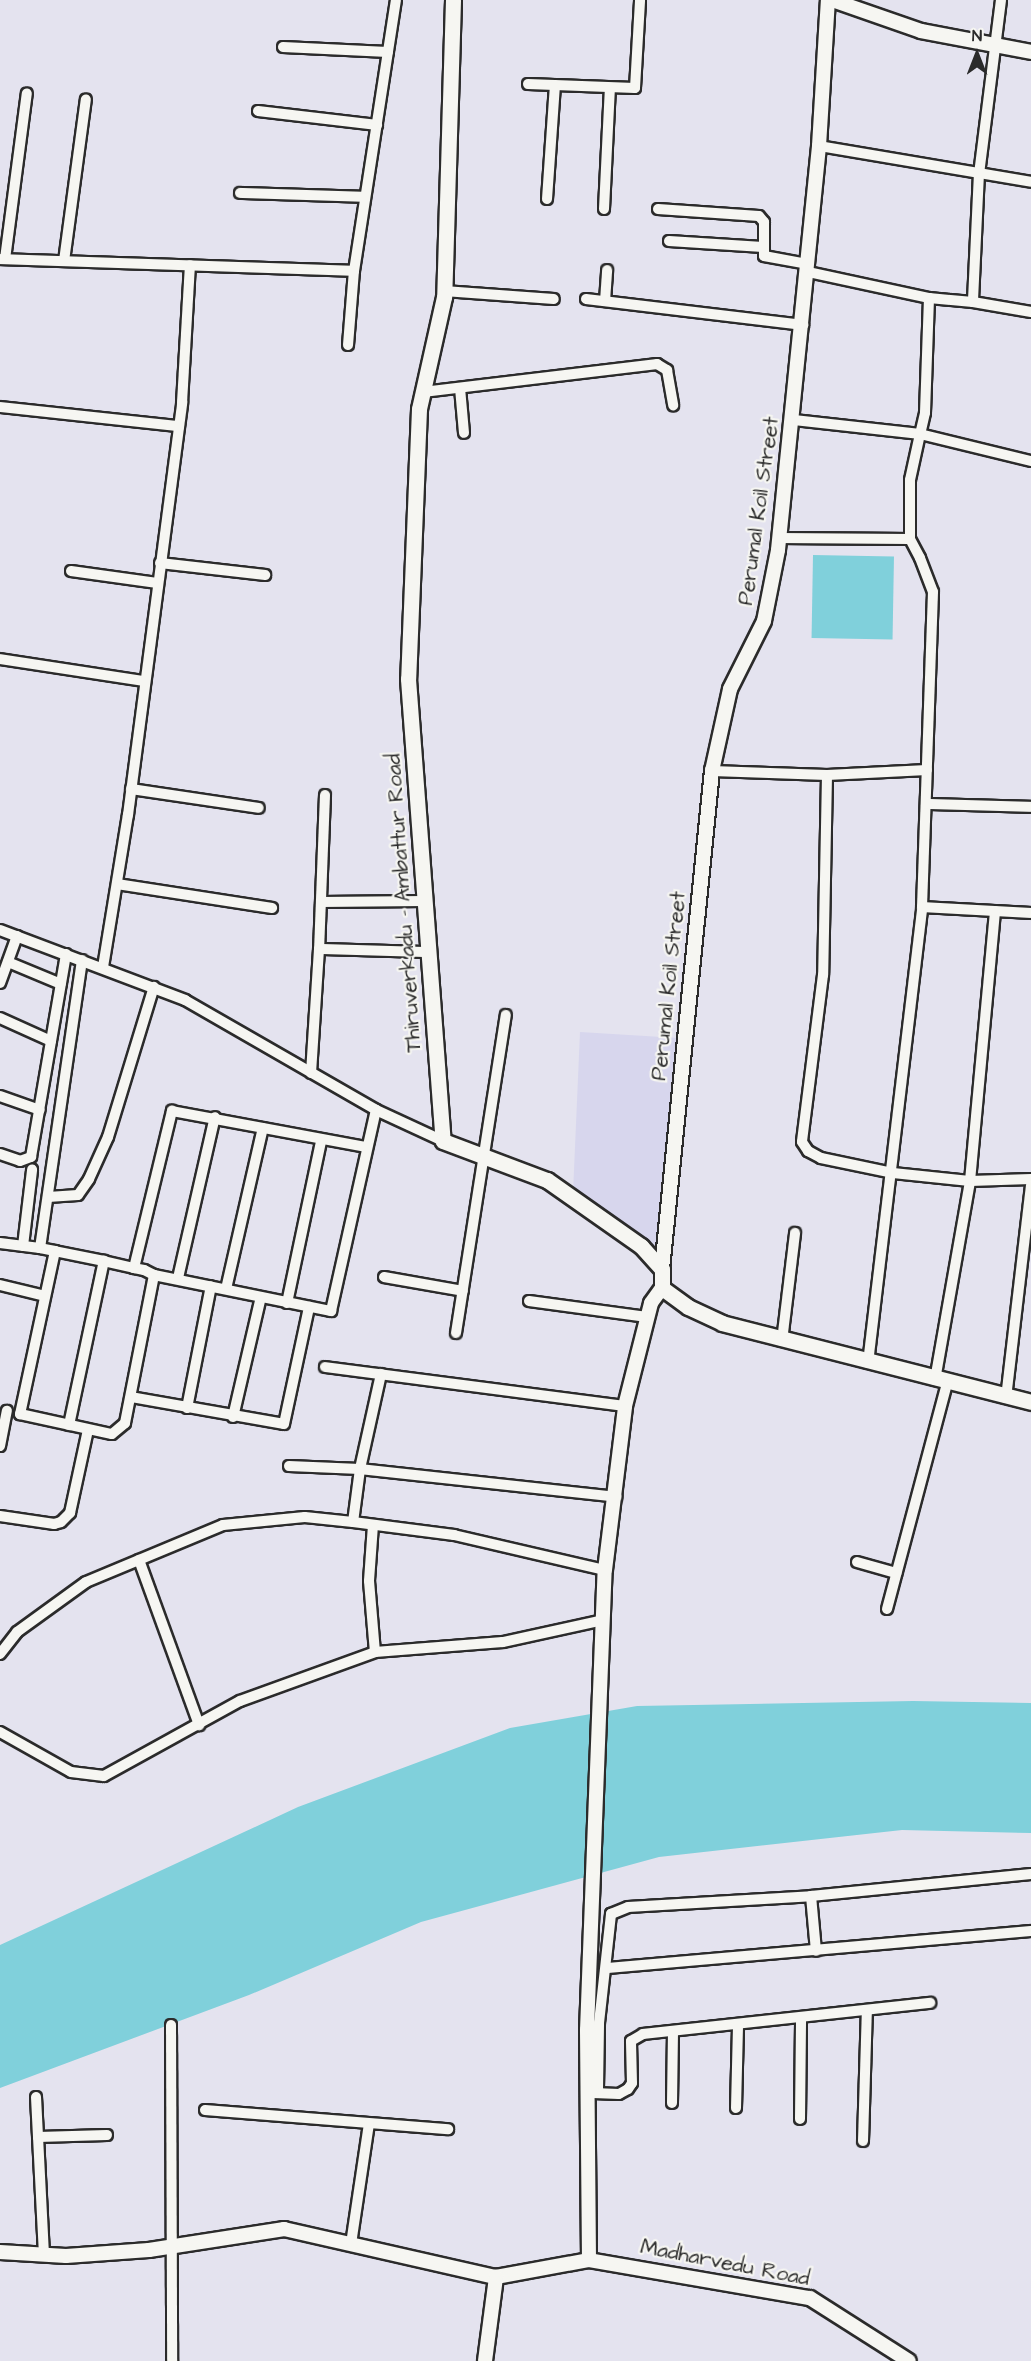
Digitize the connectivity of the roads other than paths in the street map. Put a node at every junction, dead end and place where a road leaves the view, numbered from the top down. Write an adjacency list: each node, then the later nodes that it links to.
1 (396, 0): 8 (street)
2 (453, 0): 33 (main road, Thiruverkadu - Ambattur Road)
3 (640, 0): 12 (street)
4 (830, 0): 6 (street); 17 (street, Perumal Koil Street)
5 (1001, 0): 6 (street)
6 (997, 45): 9 (street); 18 (street)
7 (283, 47): 8 (street)
8 (388, 52): 16 (street)
9 (1031, 52)
10 (528, 84): 11 (street)
11 (555, 85): 12 (street); 22 (street)
12 (610, 88): 23 (street)
13 (27, 93): 27 (street)
14 (86, 99): 28 (street)
15 (258, 111): 16 (street)
16 (377, 125): 21 (street)
17 (819, 146): 18 (street); 30 (street, Perumal Koil Street)
18 (980, 173): 19 (street); 38 (street)
19 (1031, 182)
20 (240, 193): 21 (street)
21 (365, 197): 32 (street)
22 (547, 199)
23 (604, 209)
24 (658, 209): 26 (street)
25 (669, 242): 26 (street)
26 (763, 247): 30 (street)
27 (3, 259): 28 (street)
28 (64, 261): 29 (street)
29 (190, 265): 32 (street); 47 (street)
30 (808, 268): 34 (street); 40 (street, Perumal Koil Street)
31 (607, 270): 37 (street)
32 (354, 271): 41 (street)
33 (444, 291): 35 (street); 43 (main road, Thiruverkadu - Ambattur Road)
34 (929, 298): 38 (street); 49 (street)
35 (554, 299)
36 (586, 299): 37 (street)
37 (605, 301): 40 (street)
38 (973, 302): 39 (street)
39 (1031, 312)
40 (803, 325): 46 (street, Perumal Koil Street)
41 (348, 345)
42 (460, 388): 43 (street); 44 (street); 48 (street)
43 (423, 392): 68 (main road, Thiruverkadu - Ambattur Road)
44 (673, 405)
45 (0, 407): 47 (street)
46 (794, 420): 49 (street); 51 (street, Perumal Koil Street)
47 (179, 426): 53 (street)
48 (464, 433)
49 (920, 434): 50 (street); 52 (street)
50 (1031, 461)
51 (779, 538): 52 (street); 60 (street, Perumal Koil Street)
52 (910, 539): 59 (street)
53 (160, 563): 55 (street); 56 (street)
54 (71, 571): 56 (street)
55 (265, 575)
56 (157, 583): 58 (street)
57 (0, 659): 58 (street)
58 (144, 681): 62 (street)
59 (927, 770): 61 (street); 64 (street)
60 (712, 771): 61 (street); 112 (street, Perumal Koil Street)
61 (827, 776): 100 (street)
62 (131, 789): 66 (street); 67 (street)
63 (325, 795): 69 (street)
64 (926, 804): 65 (street); 70 (street)
65 (1031, 807)
66 (259, 808)
67 (117, 884): 71 (street); 81 (street)
68 (424, 901): 69 (street); 77 (main road, Thiruverkadu - Ambattur Road)
69 (321, 902): 76 (street)
70 (922, 907): 72 (street); 100 (street)
71 (272, 908)
72 (995, 911): 73 (street); 102 (street)
73 (1031, 913)
74 (0, 930): 75 (street)
75 (17, 936): 78 (street); 80 (street)
76 (319, 949): 77 (street); 88 (street)
77 (428, 952): 95 (main road, Thiruverkadu - Ambattur Road)
78 (66, 954): 79 (street); 83 (street)
79 (82, 960): 81 (street); 104 (street)
80 (8, 962): 82 (street); 83 (street)
81 (103, 967): 84 (street)
82 (0, 983)
83 (61, 984): 87 (street)
84 (154, 987): 88 (street); 104 (street)
85 (506, 1015): 98 (street)
86 (0, 1018): 87 (street)
87 (51, 1041): 90 (street)
88 (311, 1073): 91 (street)
89 (0, 1096): 90 (street)
90 (40, 1110): 97 (street)
91 (376, 1110): 95 (street); 96 (street)
92 (215, 1117): 93 (street); 111 (street); 115 (street)
93 (263, 1128): 94 (street); 118 (street)
94 (321, 1141): 96 (street); 124 (street)
95 (444, 1141): 98 (main road)
96 (366, 1147): 125 (street)
97 (0, 1154)
98 (484, 1155): 112 (main road); 120 (street)
99 (32, 1170): 107 (street)
100 (893, 1173): 102 (street); 129 (street)
101 (1031, 1179): 102 (street)
102 (970, 1181): 132 (street)
103 (1031, 1185): 134 (street)
104 (48, 1197): 108 (street)
105 (795, 1233): 128 (street)
106 (0, 1243): 107 (street)
107 (23, 1246): 108 (street)
108 (40, 1248): 109 (street)
109 (54, 1251): 110 (street); 121 (street)
110 (104, 1262): 111 (street); 141 (street)
111 (134, 1268): 113 (street)
112 (662, 1269): 119 (main road)
113 (154, 1275): 115 (street); 133 (street)
114 (384, 1277): 120 (street)
115 (178, 1278): 117 (street)
116 (0, 1285): 121 (street)
117 (211, 1287): 118 (street); 137 (street)
118 (226, 1288): 122 (street)
119 (662, 1288): 126 (street); 128 (main road)
120 (463, 1291): 127 (street)
121 (45, 1296): 139 (street)
122 (261, 1297): 124 (street); 140 (street)
123 (529, 1301): 126 (street)
124 (287, 1303): 125 (street)
125 (309, 1307): 140 (street)
126 (647, 1317): 136 (street)
127 (456, 1333)
128 (782, 1341): 129 (main road)
129 (868, 1363): 132 (main road)
130 (325, 1367): 131 (street)
131 (381, 1374): 136 (street); 145 (street)
132 (941, 1382): 134 (main road); 153 (street)
133 (130, 1397): 137 (street); 142 (street)
134 (1006, 1398): 135 (main road)
135 (1031, 1402)
136 (625, 1406): 146 (street)
137 (187, 1407): 140 (street)
138 (4, 1410): 139 (street); 143 (street)
139 (20, 1414): 141 (street)
140 (233, 1417)
141 (69, 1425): 142 (street)
142 (88, 1430): 147 (street)
143 (0, 1446)
144 (289, 1466): 145 (street)
145 (360, 1469): 146 (street); 148 (street)
146 (616, 1497): 152 (street)
147 (0, 1516)
148 (353, 1522): 149 (street); 150 (street)
149 (373, 1525): 152 (street); 156 (street)
150 (139, 1560): 157 (street); 158 (street)
151 (857, 1562): 153 (street)
152 (605, 1570): 155 (street)
153 (896, 1573): 154 (street)
154 (887, 1609)
155 (603, 1620): 156 (street); 171 (street)
156 (375, 1652): 158 (street)
157 (0, 1654)
158 (199, 1725): 159 (street)
159 (0, 1732)
160 (1031, 1874): 161 (street)
161 (811, 1896): 163 (street); 164 (street)
162 (1031, 1931): 163 (street)
163 (816, 1951): 164 (street)
164 (607, 1968): 171 (street)
165 (930, 2003): 166 (street)
166 (867, 2010): 167 (street); 181 (street)
167 (801, 2017): 168 (street); 176 (street)
168 (738, 2024): 170 (street); 174 (street)
169 (171, 2025): 183 (street)
170 (673, 2031): 171 (street); 173 (street)
171 (590, 2093): 186 (street)
172 (36, 2097): 180 (street)
173 (672, 2103)
174 (736, 2108)
175 (205, 2110): 177 (street)
176 (800, 2119)
177 (369, 2124): 178 (street); 182 (street)
178 (448, 2129)
179 (107, 2135): 180 (street)
180 (38, 2137): 185 (street)
181 (863, 2141)
182 (351, 2244): 183 (street); 187 (street)
183 (170, 2247): 185 (street); 188 (street)
184 (0, 2252): 185 (street)
185 (44, 2254)
186 (589, 2260): 187 (street); 190 (street, Madharvedu Road)
187 (496, 2277): 189 (street)
188 (172, 2361)
189 (485, 2361)
190 (909, 2361)

